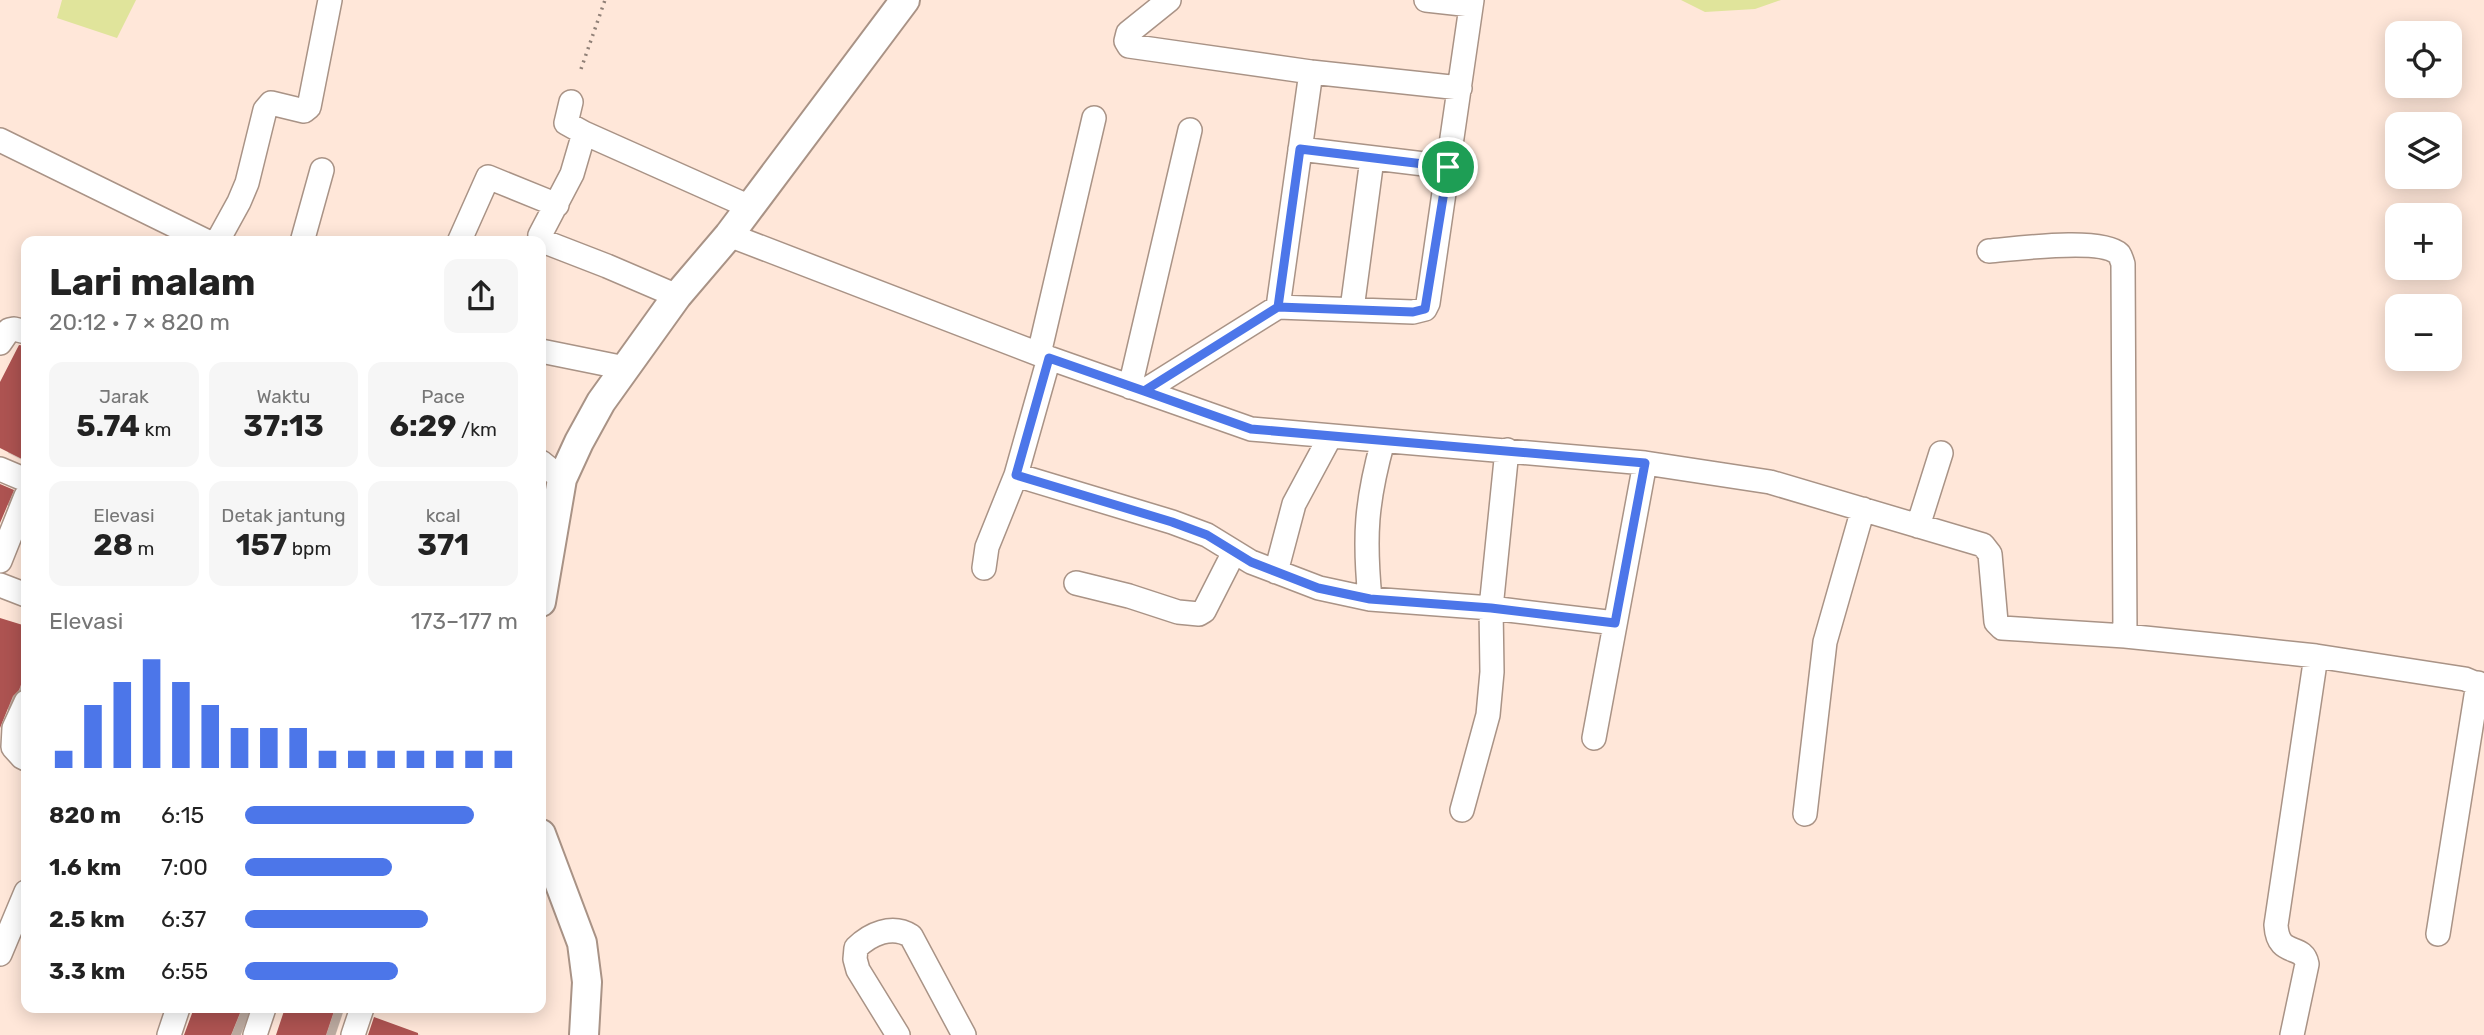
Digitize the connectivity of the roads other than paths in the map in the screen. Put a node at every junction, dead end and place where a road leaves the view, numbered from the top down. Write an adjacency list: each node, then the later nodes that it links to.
1 (330, 0): 21 (street)
2 (905, 0): 18 (street)
3 (1169, 0): 6 (street)
4 (1426, 0): 5 (street)
5 (1472, 3): 7 (street)
6 (1311, 72): 7 (street); 13 (street)
7 (1460, 88): 15 (street)
8 (571, 102): 11 (street)
9 (1094, 118): 33 (street)
10 (1190, 130): 35 (street)
11 (584, 133): 17 (street); 18 (street)
12 (0, 140): 20 (street)
13 (1300, 149): 14 (street); 28 (street)
14 (1372, 159): 15 (street); 29 (street)
15 (1448, 167): 29 (street)
16 (322, 170): 22 (street)
17 (557, 205): 23 (street); 24 (street)
18 (750, 206): 19 (street)
19 (729, 235): 27 (street); 33 (street)
20 (196, 236)
21 (221, 236)
22 (304, 236)
23 (462, 236)
24 (541, 236)
25 (546, 243): 27 (street)
26 (1989, 251): 59 (street)
27 (677, 296): 34 (street)
28 (1278, 307): 29 (street); 35 (street)
29 (1352, 309)
30 (21, 331): 31 (street)
31 (0, 342)
32 (546, 352): 34 (street)
33 (1044, 356): 35 (street); 43 (street)
34 (625, 368): 42 (street)
35 (1137, 389): 36 (street)
36 (1330, 437): 37 (street); 52 (street)
37 (1383, 441): 38 (street); 56 (street)
38 (1507, 450): 40 (street); 57 (street)
39 (1941, 453): 47 (street)
40 (1645, 463): 46 (street); 58 (street)
41 (0, 469): 44 (street)
42 (551, 470): 48 (street)
43 (1016, 475): 49 (street); 51 (street)
44 (21, 478)
45 (21, 508): 50 (street)
46 (1863, 509): 47 (street); 66 (street)
47 (1919, 526): 59 (street)
48 (546, 536)
49 (1233, 554): 52 (street); 53 (street)
50 (0, 561)
51 (984, 568)
52 (1276, 572): 56 (street)
53 (1076, 583)
54 (0, 585): 55 (street)
55 (21, 593)
56 (1370, 599): 57 (street)
57 (1491, 608): 58 (street); 65 (street)
58 (1615, 623): 63 (street)
59 (2125, 636): 60 (street)
60 (2316, 656): 61 (street); 80 (street)
61 (2481, 685): 69 (street)
62 (21, 714): 64 (street)
63 (1594, 738)
64 (21, 756)
65 (1462, 810)
66 (1805, 814)
67 (546, 847): 77 (street)
68 (21, 904): 70 (street)
69 (2438, 934)
70 (0, 954)
71 (176, 1013): 74 (street)
72 (262, 1013): 75 (street)
73 (360, 1013): 76 (street)
74 (169, 1035)
75 (255, 1035)
76 (353, 1035)
77 (584, 1035)
78 (898, 1035): 79 (street)
79 (964, 1035)
80 (2292, 1035)

